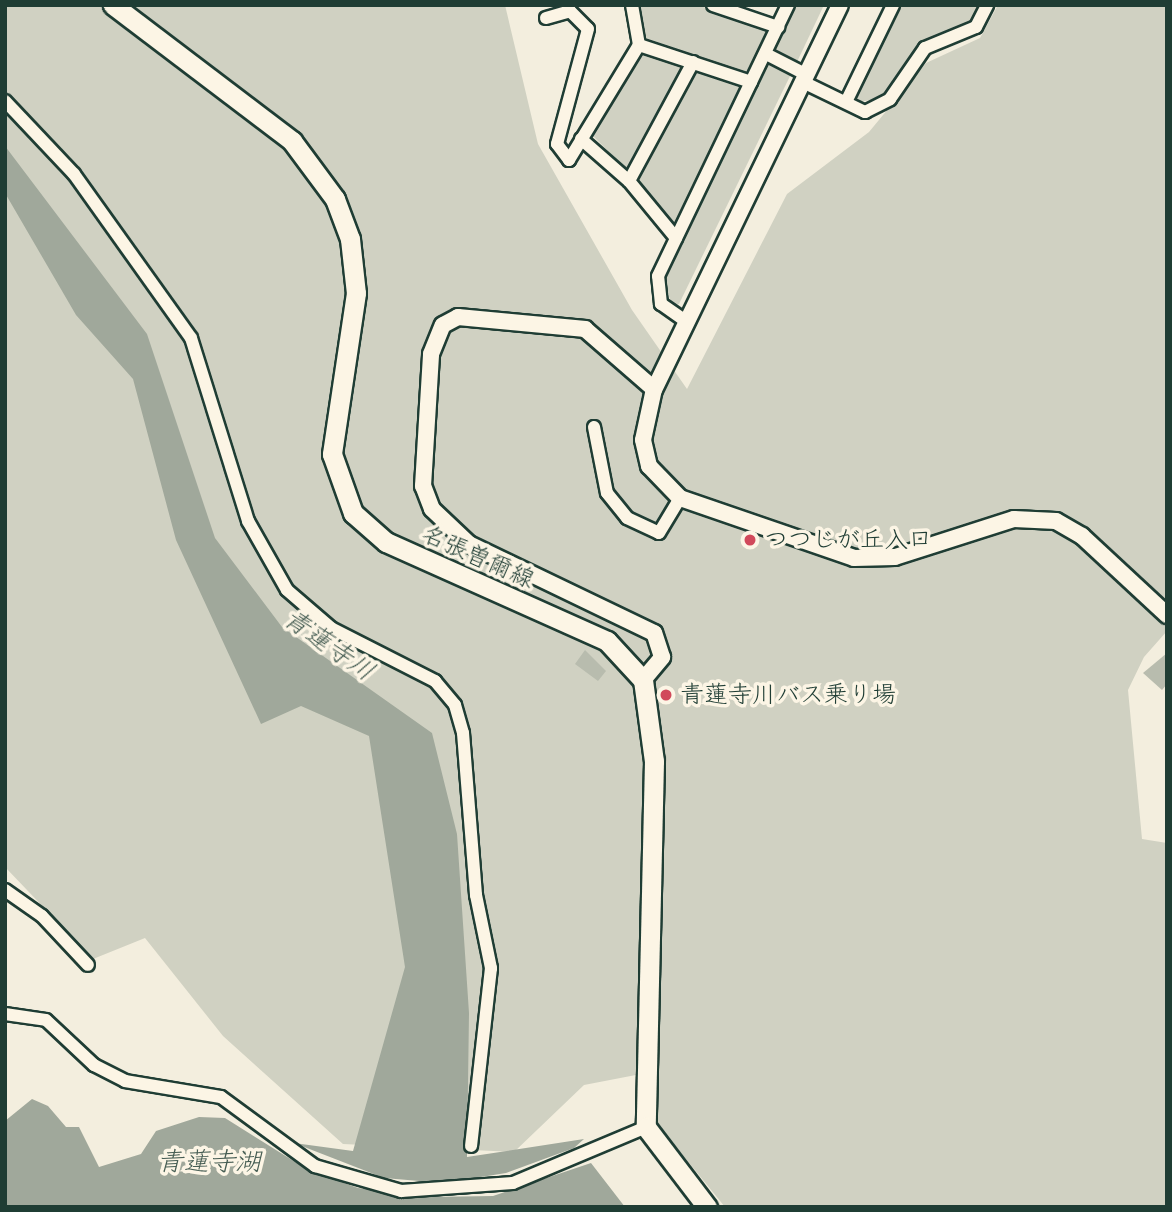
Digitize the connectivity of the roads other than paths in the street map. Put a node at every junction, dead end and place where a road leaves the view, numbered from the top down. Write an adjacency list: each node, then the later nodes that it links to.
1 (113, 5): 25 (main road, 名張曽爾線)
2 (632, 5): 10 (street)
3 (713, 5): 9 (street)
4 (788, 5): 9 (street)
5 (840, 5): 13 (street)
6 (893, 5): 16 (street)
7 (987, 5): 16 (street)
8 (547, 18): 17 (street)
9 (778, 27): 14 (street)
10 (639, 45): 12 (street); 17 (street)
11 (770, 56): 13 (street)
12 (693, 62): 14 (street); 18 (street)
13 (805, 78): 16 (street); 20 (street)
14 (751, 82): 19 (street)
15 (5, 101): 30 (street)
16 (846, 102)
17 (581, 139): 18 (street)
18 (629, 181): 19 (street)
19 (676, 238): 20 (street)
20 (687, 322): 21 (street)
21 (654, 389): 23 (street); 25 (street)
22 (594, 427): 23 (street)
23 (680, 498): 24 (street)
24 (1167, 615)
25 (643, 680): 29 (main road)
26 (5, 890): 27 (street)
27 (88, 965)
28 (5, 1014): 29 (street)
29 (646, 1127): 31 (main road)
30 (471, 1146)
31 (707, 1207)

